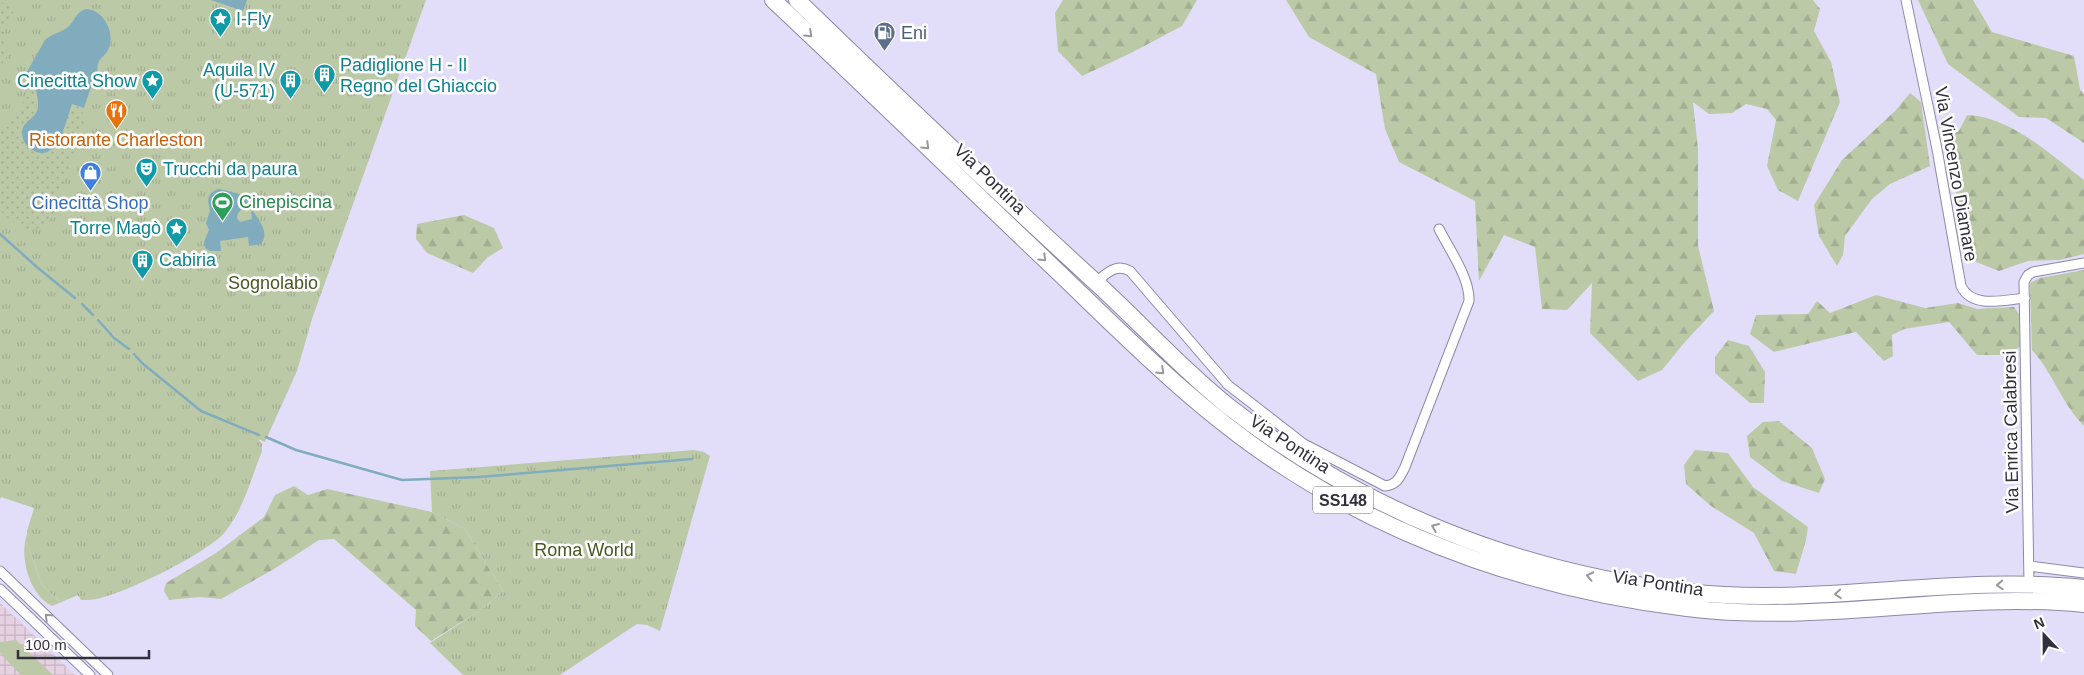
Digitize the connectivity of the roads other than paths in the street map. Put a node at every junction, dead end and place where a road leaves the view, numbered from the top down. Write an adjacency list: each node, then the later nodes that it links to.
1 (773, 0): 14 (highway, Via Pontina / SS148, one-way to 14)
2 (797, 0): 6 (highway, Via Pontina / SS148)
3 (1906, 0): 7 (street, Via Vincenzo Diamare)
4 (1439, 229): 6 (street)
5 (2084, 263): 7 (street, Via Enrica Calabresi)
6 (1096, 282): 11 (highway, Via Pontina / SS148, one-way to 6)
7 (2025, 298): 8 (street, Via Enrica Calabresi)
8 (2030, 566): 10 (street); 11 (street, Via Enrica Calabresi)
9 (0, 571): 16 (street, one-way to 9)
10 (2084, 573)
11 (2029, 584): 12 (highway, Via Pontina / SS148)
12 (2084, 588)
13 (0, 589): 15 (street)
14 (2084, 604)
15 (90, 675)
16 (108, 675)

